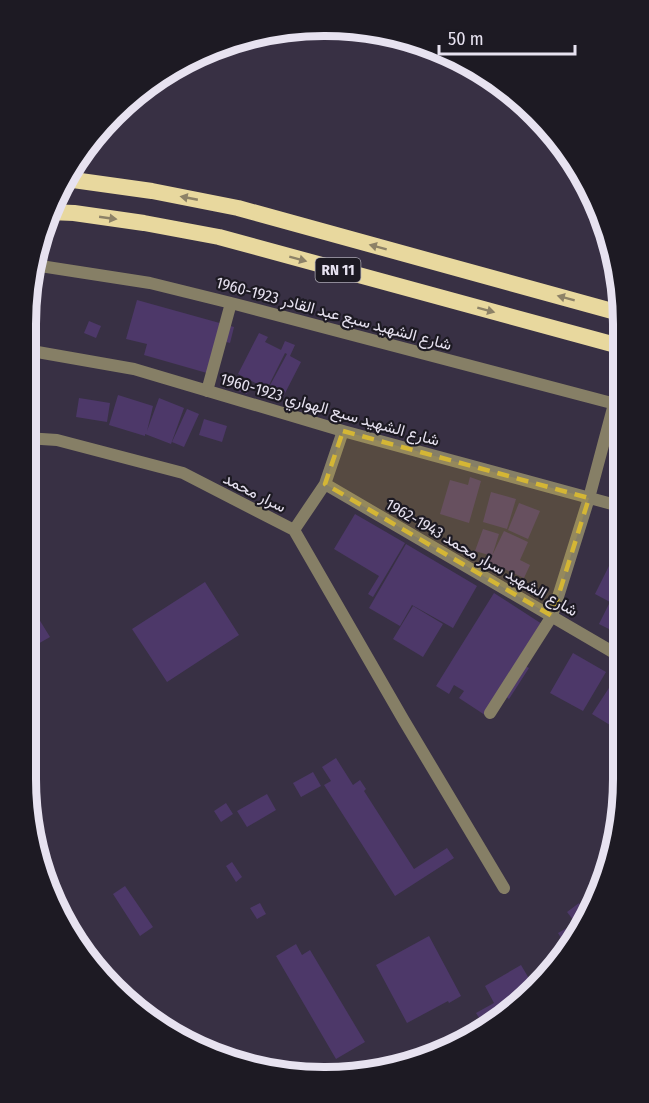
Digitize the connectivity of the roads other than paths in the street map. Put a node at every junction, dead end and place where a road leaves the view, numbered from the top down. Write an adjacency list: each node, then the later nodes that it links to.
1 (75, 180): 5 (highway, RN 11, one-way to 1)
2 (59, 212): 6 (highway, RN 11, one-way to 6)
3 (42, 266): 4 (street, شارع الشهيد سبع عبد القادر 1923-1960)
4 (231, 303): 8 (street); 9 (street, شارع الشهيد سبع عبد القادر 1923-1960)
5 (612, 311)
6 (613, 344)
7 (36, 352): 8 (street, شارع الشهيد سبع الهواري 1923-1960)
8 (207, 391): 11 (street, شارع الشهيد سبع الهواري 1923-1960)
9 (613, 404)
10 (613, 421): 14 (street)
11 (343, 431): 13 (street); 14 (street, شارع الشهيد سبع الهواري 1923-1960)
12 (36, 439): 16 (street, سرار محمد)
13 (325, 484): 16 (street); 17 (street, شارع الشهيد سرار محمد 1943-1962)
14 (589, 498): 15 (street, شارع الشهيد سبع الهواري 1923-1960); 17 (street)
15 (613, 504)
16 (294, 530): 20 (street, سرار محمد)
17 (552, 616): 18 (street, شارع الشهيد سرار محمد 1943-1962); 19 (street)
18 (613, 652)
19 (490, 713)
20 (504, 888)

